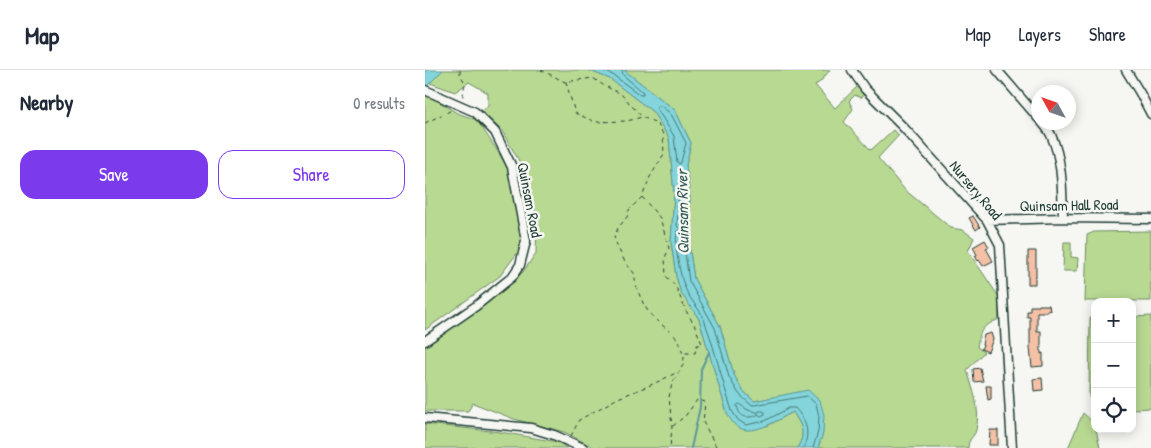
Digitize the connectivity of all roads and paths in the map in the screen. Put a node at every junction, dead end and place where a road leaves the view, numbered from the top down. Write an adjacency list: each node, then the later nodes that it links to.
1 (541, 70): 5 (path)
2 (852, 70): 14 (street, Nursery Road)
3 (1126, 70): 8 (street)
4 (1001, 71): 7 (street)
5 (565, 82): 9 (path); 9 (path)
6 (425, 90): 15 (street, Quinsam Road)
7 (1031, 109)
8 (1151, 114)
9 (642, 117): 11 (path)
10 (1049, 130): 12 (street)
11 (642, 197): 16 (path); 16 (path)
12 (1063, 218): 13 (street, Quinsam Hall Road); 14 (street, Quinsam Hall Road)
13 (1151, 219)
14 (987, 220): 24 (street, Nursery Road)
15 (425, 341)
16 (683, 353): 17 (path)
17 (679, 372): 19 (path); 20 (path)
18 (425, 418): 20 (street)
19 (672, 426): 22 (path); 23 (path)
20 (569, 441): 21 (street)
21 (583, 448)
22 (671, 448)
23 (717, 448)
24 (1012, 448)

